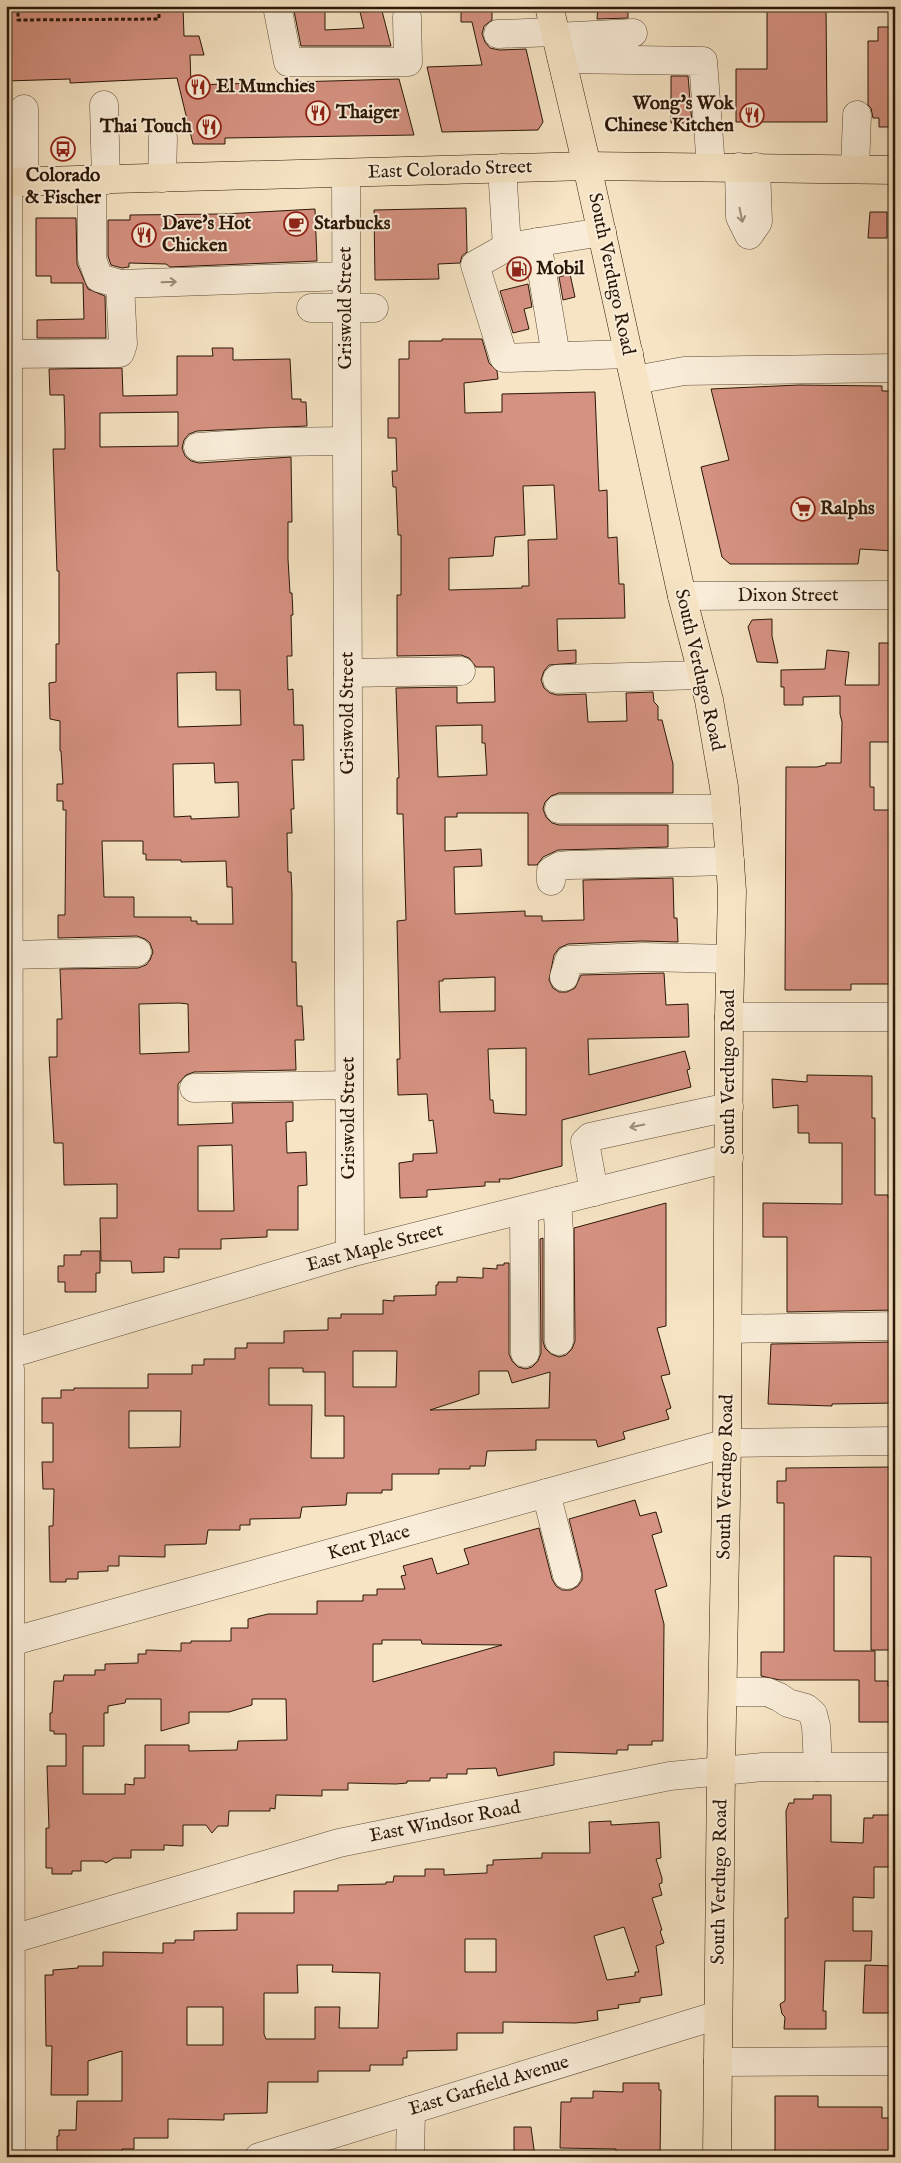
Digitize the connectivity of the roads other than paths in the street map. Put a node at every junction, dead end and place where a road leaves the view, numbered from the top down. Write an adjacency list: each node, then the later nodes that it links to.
1 (277, 6): 2 (street)
2 (407, 17)
3 (633, 33): 5 (street)
4 (498, 34): 5 (street)
5 (556, 34): 10 (main road, South Verdugo Road); 11 (street)
6 (104, 105): 17 (street)
7 (24, 108): 18 (street)
8 (857, 115): 13 (street)
9 (163, 138): 16 (street)
10 (587, 166): 11 (main road, East Colorado Street); 12 (main road, East Colorado Street); 19 (main road, South Verdugo Road)
11 (711, 167): 13 (main road, East Colorado Street)
12 (502, 168): 15 (main road, East Colorado Street); 21 (street)
13 (855, 169): 14 (main road, East Colorado Street)
14 (895, 170)
15 (346, 173): 16 (main road, East Colorado Street); 22 (street, Griswold Street)
16 (162, 178): 17 (main road, East Colorado Street)
17 (99, 180): 18 (main road, East Colorado Street); 23 (street)
18 (13, 182): 27 (street)
19 (602, 232): 20 (street); 29 (main road, South Verdugo Road)
20 (537, 242): 21 (street); 30 (street)
21 (507, 247): 30 (street)
22 (346, 276): 23 (street, one-way to 22); 25 (street, Griswold Street)
23 (120, 284): 28 (street)
24 (311, 308): 25 (street)
25 (346, 308): 26 (street); 33 (street, Griswold Street)
26 (374, 308)
27 (7, 320): 28 (street)
28 (8, 354): 35 (street)
29 (629, 354): 30 (street); 32 (main road, South Verdugo Road)
30 (556, 356)
31 (895, 368): 32 (street)
32 (634, 380): 37 (main road, South Verdugo Road)
33 (346, 441): 34 (street); 39 (street, Griswold Street)
34 (198, 447)
35 (7, 497): 47 (street)
36 (895, 595): 37 (street, Dixon Street)
37 (682, 596): 40 (main road, South Verdugo Road)
38 (461, 671): 39 (street)
39 (348, 673): 52 (street, Griswold Street)
40 (702, 675): 41 (street); 42 (main road, South Verdugo Road)
41 (557, 680)
42 (726, 808): 43 (street); 44 (main road, South Verdugo Road)
43 (559, 809)
44 (730, 861): 45 (street); 48 (main road, South Verdugo Road)
45 (551, 881)
46 (136, 952): 47 (street)
47 (8, 955): 64 (street)
48 (730, 959): 49 (street); 50 (main road, South Verdugo Road)
49 (564, 976)
50 (729, 1017): 51 (street); 54 (main road, South Verdugo Road)
51 (895, 1017)
52 (349, 1085): 53 (street); 59 (street, Griswold Street)
53 (194, 1088)
54 (729, 1107): 55 (main road, South Verdugo Road); 56 (street, one-way to 56)
55 (729, 1158): 56 (street, East Maple Street); 61 (main road, South Verdugo Road)
56 (594, 1192): 57 (street, East Maple Street)
57 (557, 1201): 58 (street, East Maple Street); 62 (street)
58 (524, 1210): 59 (street, East Maple Street); 63 (street)
59 (350, 1254): 64 (street, East Maple Street)
60 (895, 1326): 61 (street)
61 (728, 1328): 66 (main road, South Verdugo Road)
62 (559, 1341)
63 (525, 1353)
64 (11, 1354): 69 (street)
65 (895, 1442): 66 (street)
66 (727, 1443): 67 (street, Kent Place); 70 (main road, South Verdugo Road)
67 (546, 1494): 68 (street); 69 (street, Kent Place)
68 (567, 1575)
69 (10, 1642): 71 (street)
70 (723, 1692): 72 (street); 74 (main road, South Verdugo Road)
71 (8, 1700): 75 (street)
72 (818, 1767): 73 (street, East Windsor Road); 74 (street, East Windsor Road)
73 (895, 1767)
74 (721, 1771): 75 (street, East Windsor Road); 76 (main road, South Verdugo Road)
75 (8, 1941): 80 (street)
76 (718, 2015): 78 (main road, South Verdugo Road); 79 (street, East Garfield Avenue)
77 (895, 2061): 78 (street)
78 (718, 2062): 83 (main road, South Verdugo Road)
79 (411, 2110): 81 (street, East Garfield Avenue); 82 (street)
80 (11, 2157)
81 (259, 2157)
82 (410, 2157)
83 (717, 2157)

